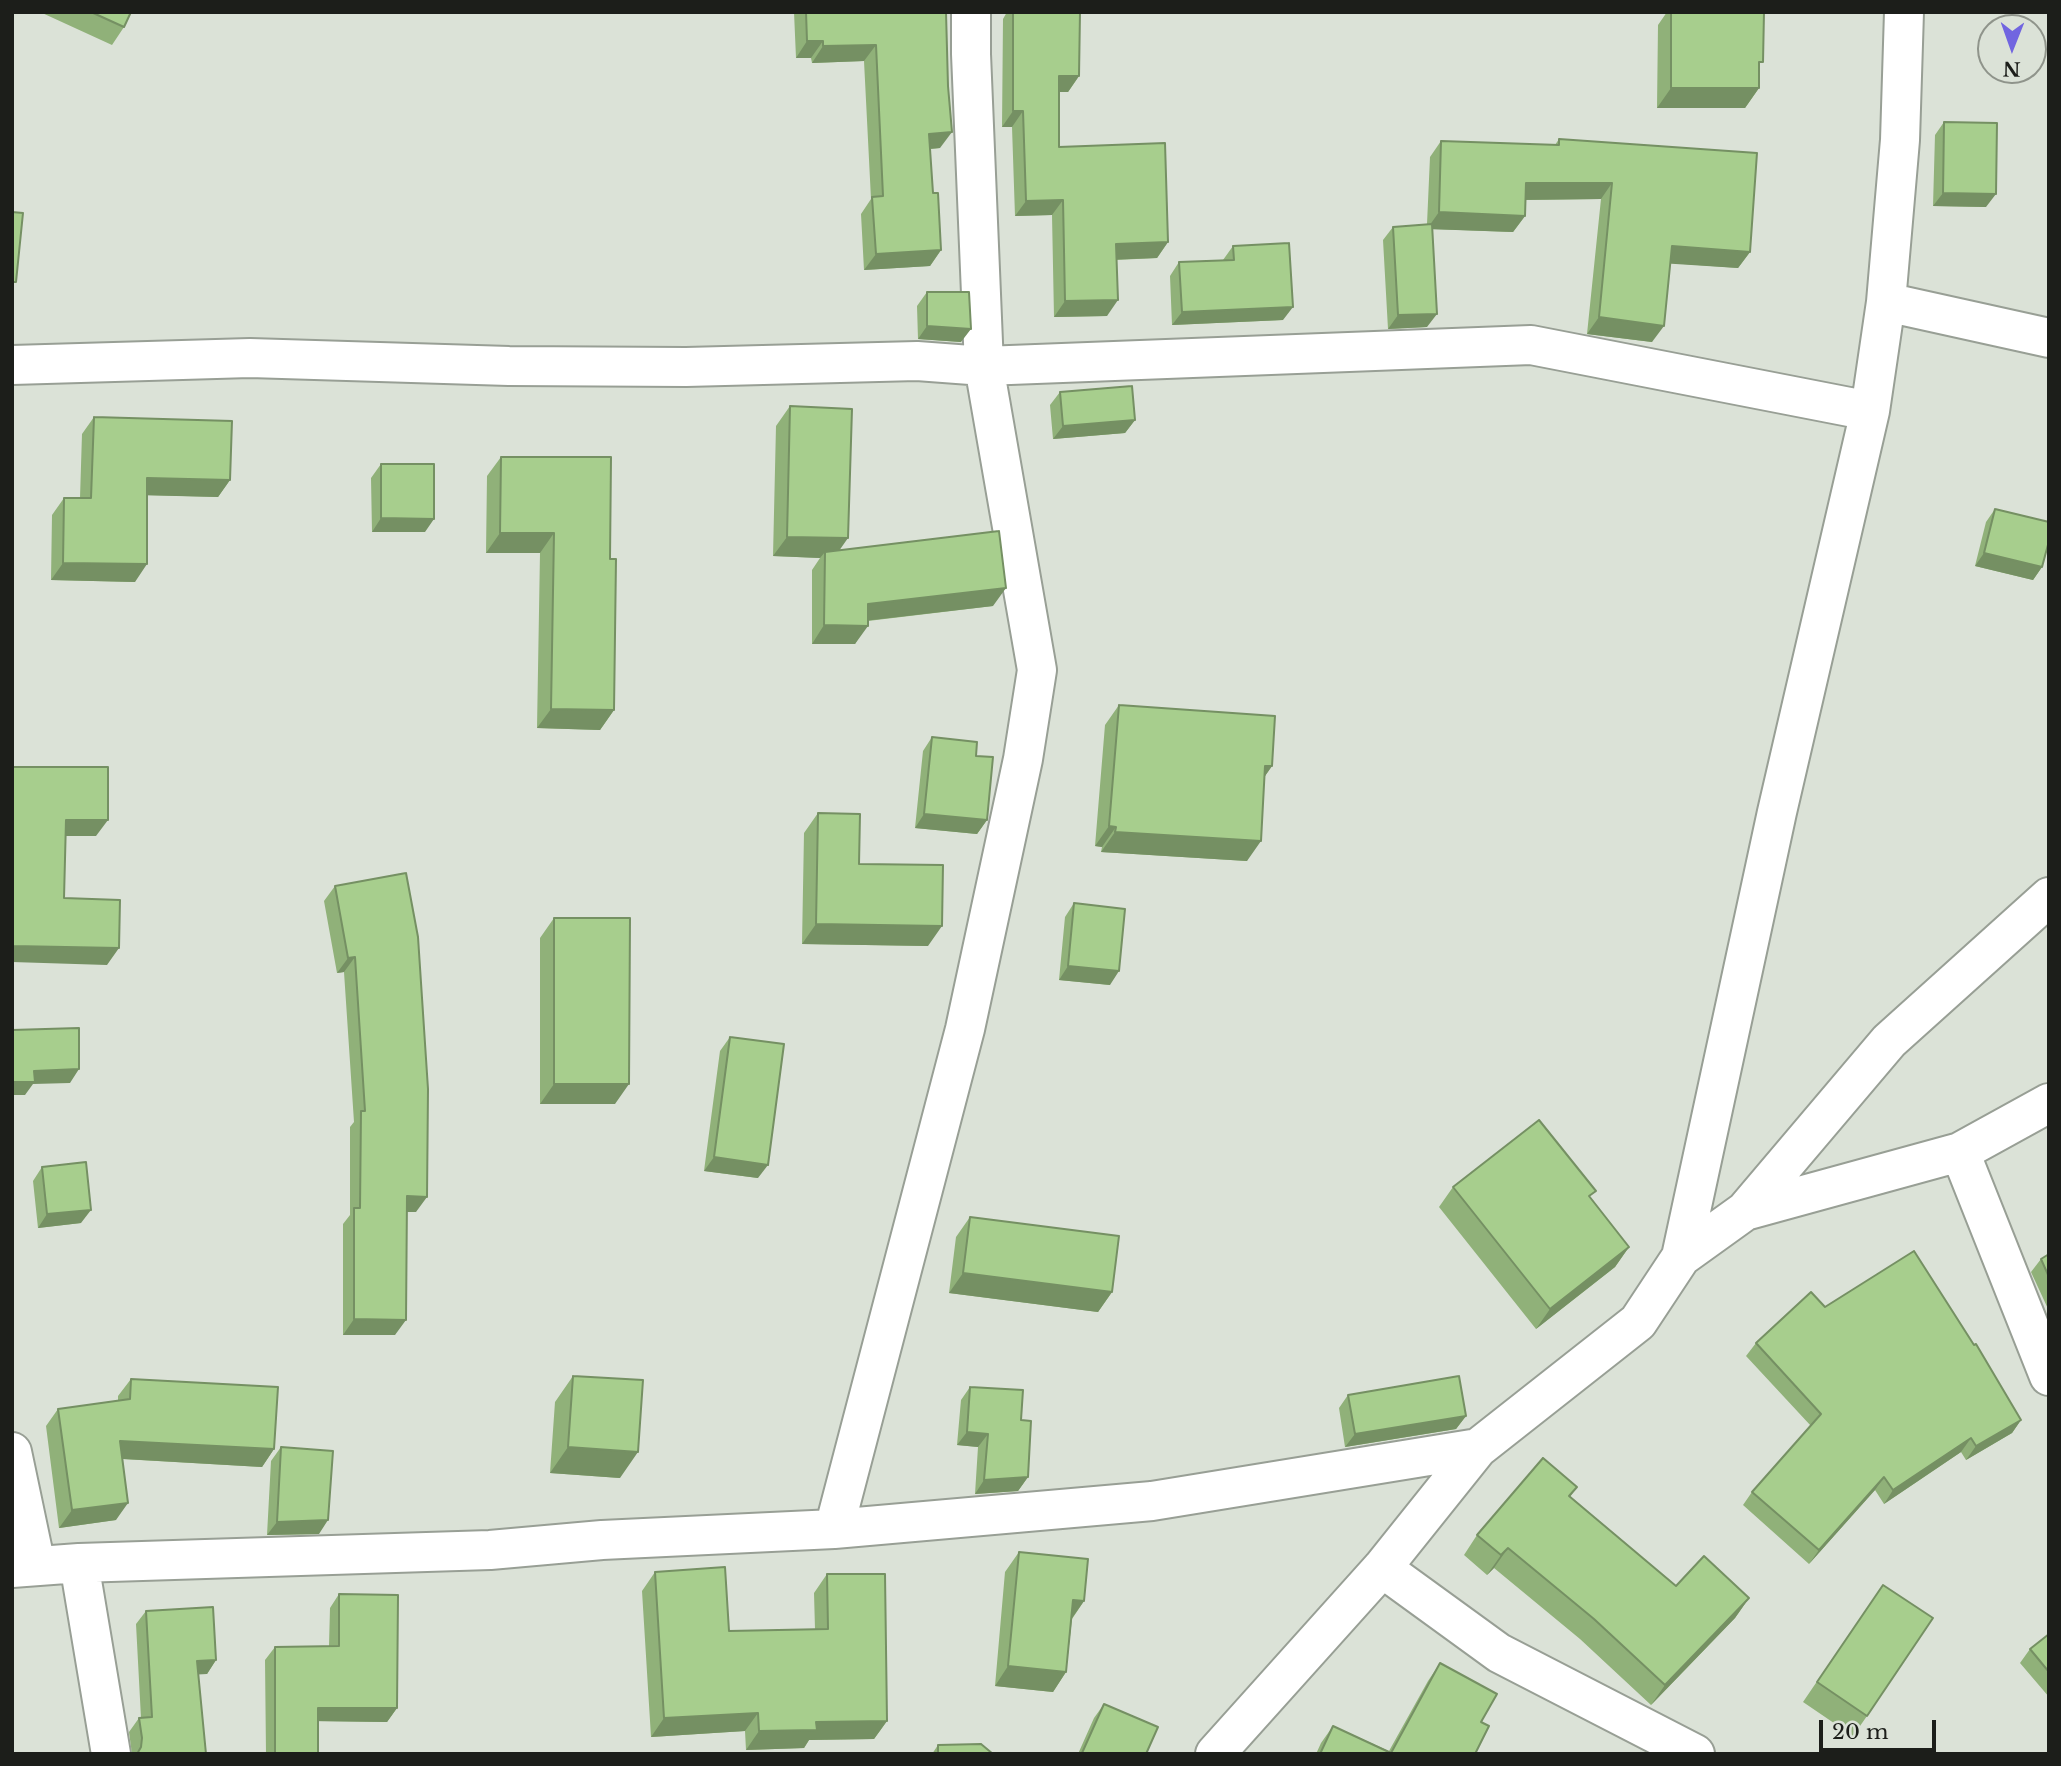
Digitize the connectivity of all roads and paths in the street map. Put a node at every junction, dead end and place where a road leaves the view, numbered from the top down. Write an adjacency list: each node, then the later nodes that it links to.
1 (971, 12): 6 (street)
2 (1904, 12): 3 (street)
3 (1886, 302): 4 (street); 7 (street)
4 (2049, 338)
5 (12, 365): 6 (street)
6 (984, 366): 7 (street); 16 (street)
7 (1870, 411): 12 (street)
8 (2049, 897): 11 (street)
9 (2049, 1103): 10 (street)
10 (1960, 1152): 11 (street); 13 (street)
11 (1745, 1211): 12 (street)
12 (1681, 1257): 14 (street)
13 (2049, 1376)
14 (1478, 1448): 16 (street); 19 (street)
15 (12, 1452): 18 (street)
16 (834, 1529): 17 (street)
17 (79, 1563): 18 (street); 20 (street)
18 (24, 1567)
19 (1382, 1568): 21 (street); 22 (street)
20 (111, 1754)
21 (1215, 1754)
22 (1695, 1754)

